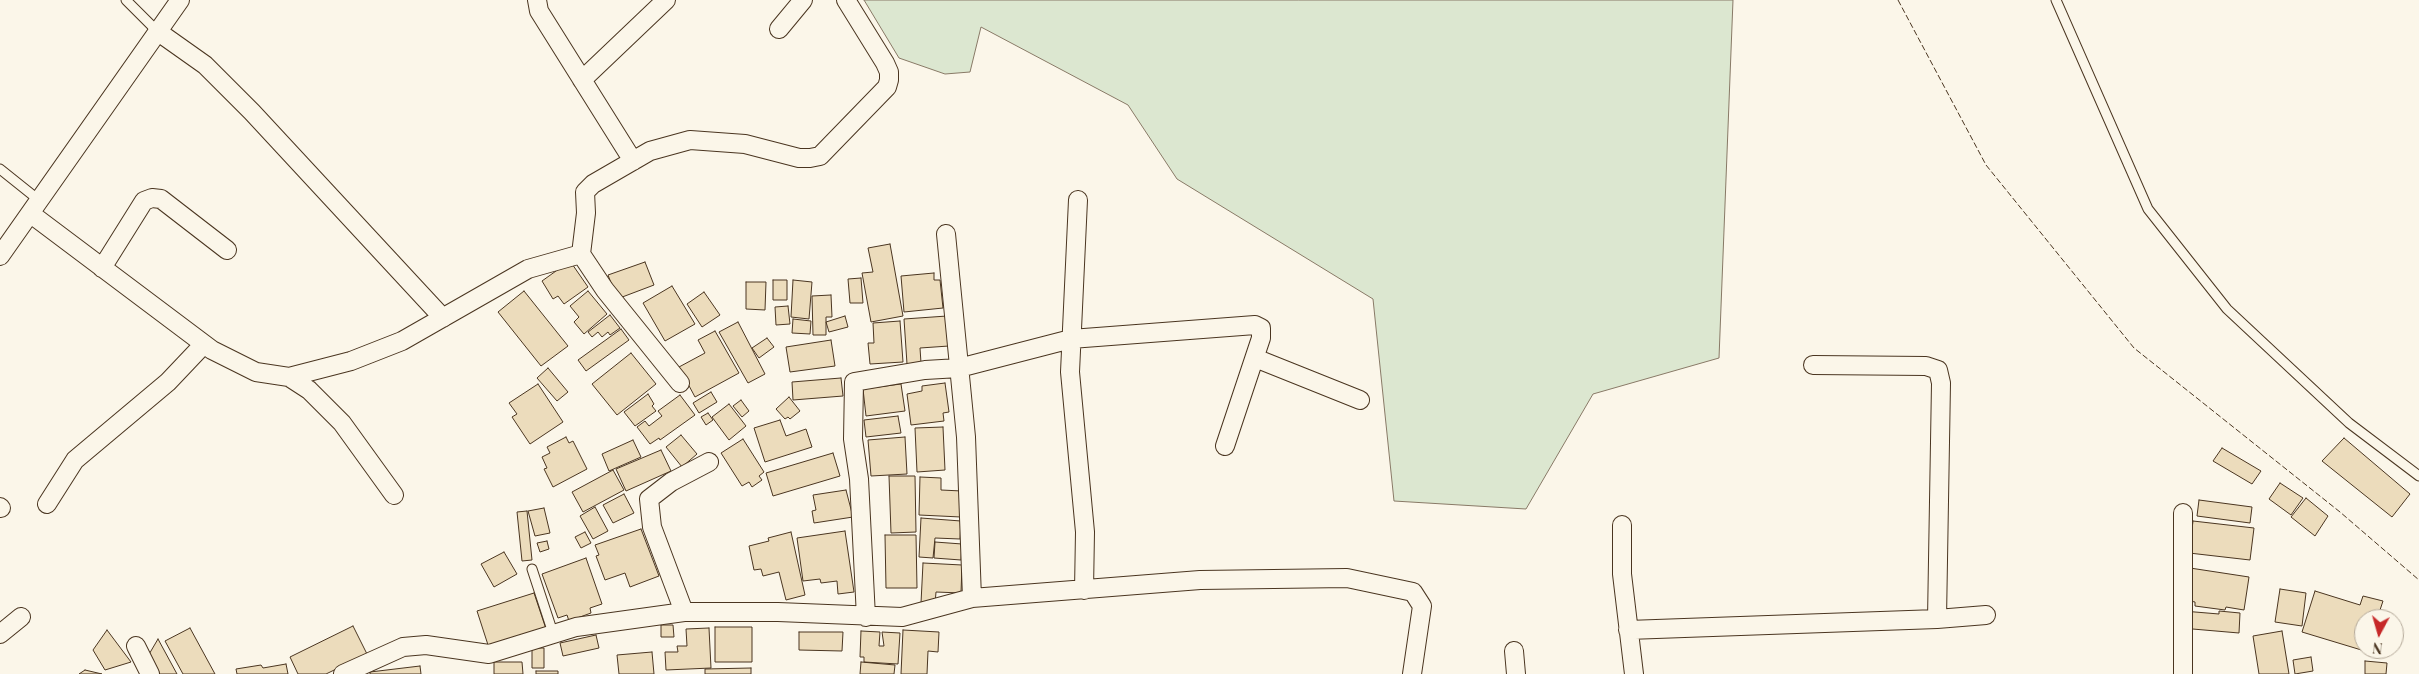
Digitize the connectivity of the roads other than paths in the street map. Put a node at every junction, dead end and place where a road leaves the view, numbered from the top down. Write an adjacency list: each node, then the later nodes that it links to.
1 (126, 0): 9 (lane)
2 (180, 0): 9 (street)
3 (537, 0): 10 (street)
4 (666, 0): 10 (street)
5 (803, 0): 8 (street)
6 (846, 0): 11 (street)
7 (2056, 0): 31 (lane)
8 (779, 29)
9 (157, 32): 14 (street); 20 (street)
10 (582, 80): 11 (street)
11 (633, 161): 17 (street)
12 (0, 169): 14 (lane)
13 (1078, 200): 21 (street)
14 (36, 207): 18 (street); 19 (street)
15 (946, 234): 25 (street)
16 (227, 250): 19 (street)
17 (581, 254): 20 (street); 27 (street)
18 (0, 256)
19 (102, 268): 22 (street)
20 (443, 318): 26 (street)
21 (1071, 340): 23 (street); 25 (street); 37 (street)
22 (204, 344): 26 (street); 33 (street)
23 (1255, 358): 28 (street); 29 (street)
24 (1813, 365): 43 (street)
25 (960, 368): 38 (street); 42 (street)
26 (289, 377): 32 (street)
27 (680, 383)
28 (1360, 400)
29 (1225, 446)
30 (709, 462): 39 (street)
31 (2419, 476)
32 (394, 495)
33 (46, 504)
34 (2184, 513): 54 (street)
35 (1622, 525): 44 (street)
36 (532, 569): 45 (lane)
37 (1084, 590): 38 (street); 51 (street)
38 (972, 598): 42 (street)
39 (684, 612): 42 (street); 45 (street)
40 (1986, 615): 43 (street)
41 (21, 617): 46 (street)
42 (866, 617)
43 (1937, 619): 44 (street)
44 (1628, 630): 53 (street)
45 (553, 633): 50 (street)
46 (0, 634)
47 (136, 646): 49 (street)
48 (1514, 651): 52 (street)
49 (150, 674)
50 (343, 674)
51 (1412, 674)
52 (1516, 674)
53 (1634, 674)
54 (2183, 674)

